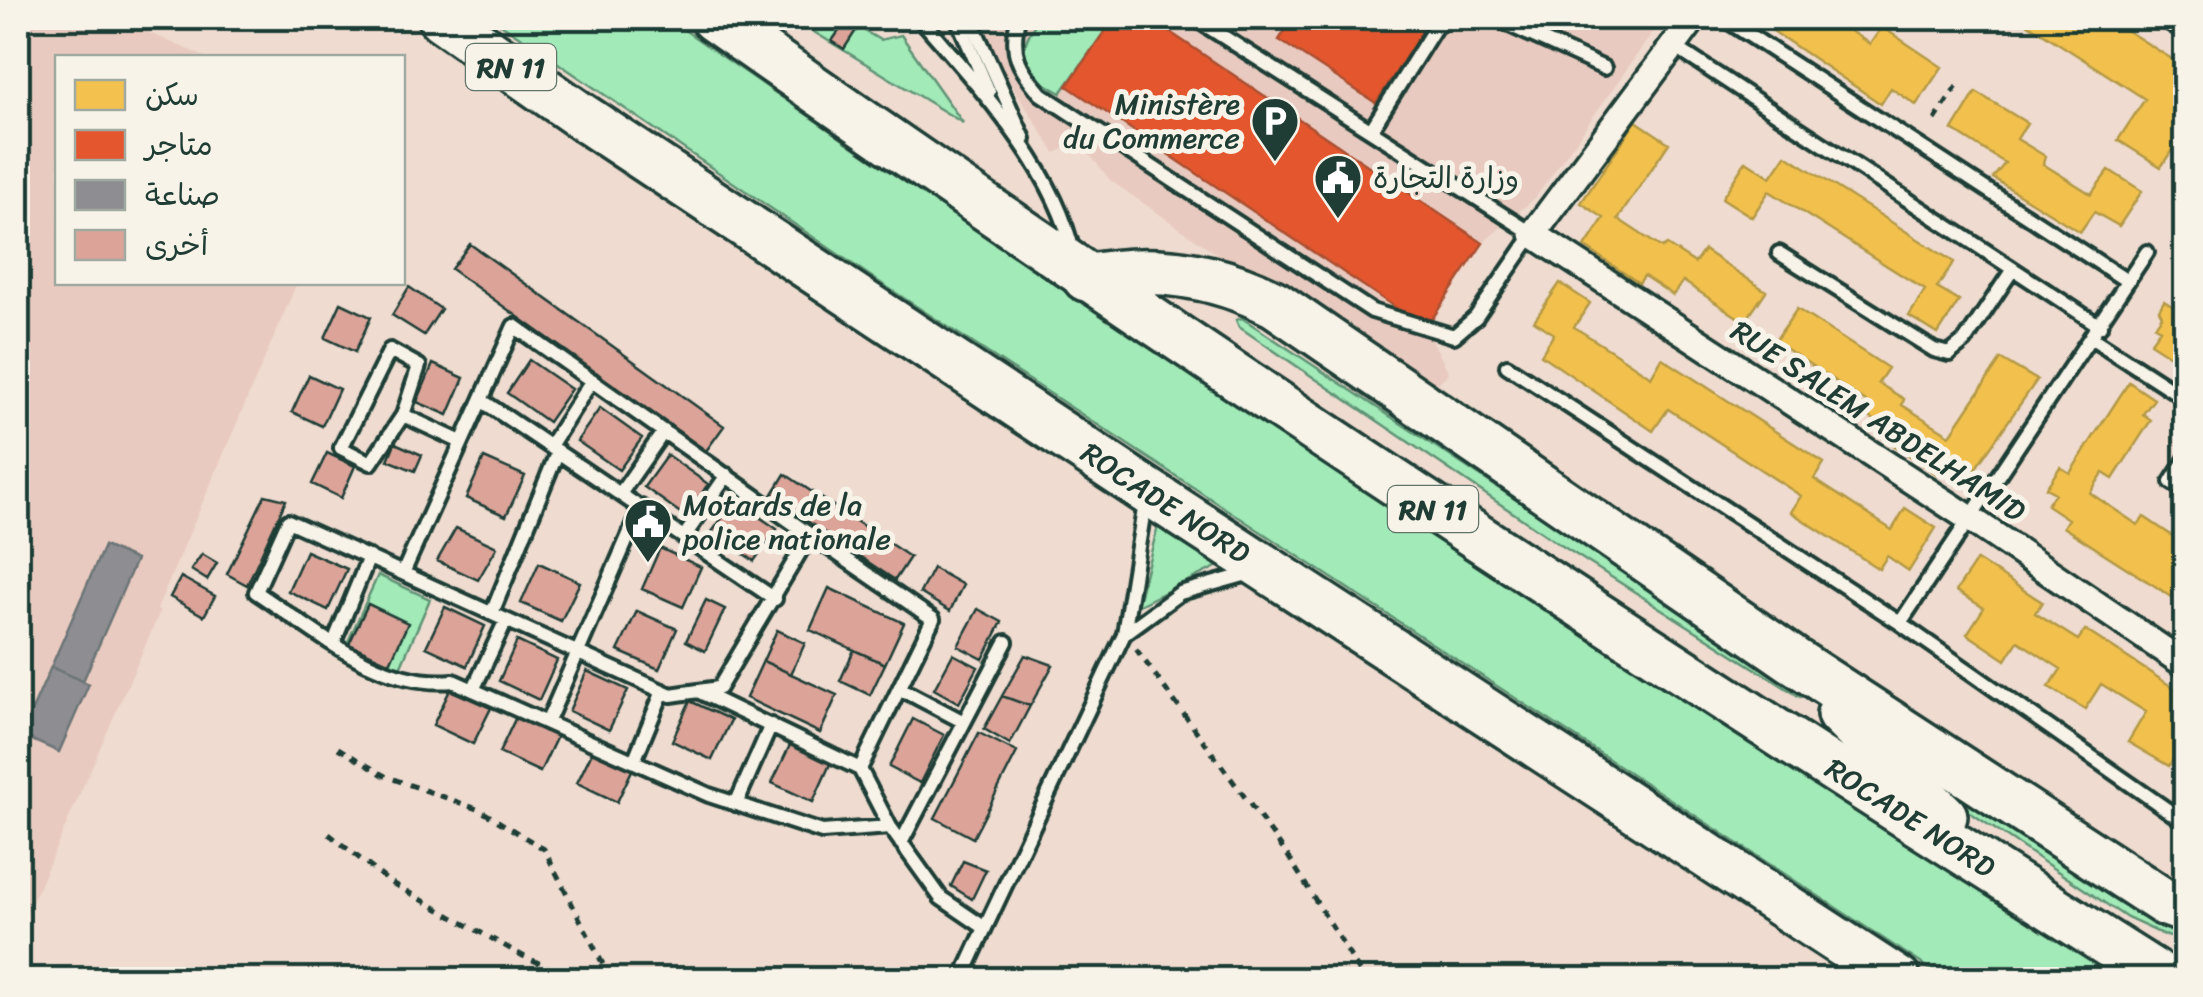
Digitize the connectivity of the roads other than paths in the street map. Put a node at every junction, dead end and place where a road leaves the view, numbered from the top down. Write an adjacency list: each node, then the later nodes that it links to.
1 (441, 18): 36 (highway, ROCADE NORD / RN 11)
2 (713, 18): 23 (highway, ROCADE NORD / RN 11)
3 (920, 18): 16 (lane)
4 (957, 18): 16 (lane)
5 (970, 18): 18 (lane)
6 (1018, 18): 19 (lane)
7 (1194, 18): 17 (lane)
8 (1453, 18): 17 (lane)
9 (1494, 18): 15 (lane)
10 (1694, 18): 14 (street)
11 (1722, 18): 24 (lane)
12 (2173, 18): 13 (street)
13 (2186, 26)
14 (1672, 45): 19 (street); 22 (lane)
15 (1604, 68)
16 (996, 108): 18 (lane)
17 (1370, 130): 19 (lane)
18 (1042, 178): 23 (lane)
19 (1533, 234): 40 (street, RUE SALEM ABDELHAMID)
20 (2146, 252): 24 (lane)
21 (1779, 253): 22 (lane)
22 (2013, 268): 25 (lane)
23 (1081, 274): 54 (highway); 69 (highway, ROCADE NORD / RN 11)
24 (2127, 282): 25 (lane)
25 (2096, 332): 28 (lane); 40 (lane)
26 (1507, 366): 49 (lane)
27 (592, 380): 29 (lane); 31 (lane); 33 (lane)
28 (2186, 399)
29 (481, 400): 32 (lane); 33 (lane)
30 (403, 415): 30 (lane); 32 (lane)
31 (664, 431): 35 (lane); 38 (lane)
32 (460, 442): 45 (lane)
33 (554, 448): 38 (lane); 47 (lane)
34 (2186, 459): 37 (lane)
35 (727, 476): 41 (lane); 42 (lane)
36 (1147, 490): 44 (highway, ROCADE NORD / RN 11); 50 (lane)
37 (2186, 492)
38 (620, 494): 39 (lane)
39 (641, 507): 42 (lane); 53 (lane)
40 (1972, 520): 49 (lane); 55 (street, RUE SALEM ABDELHAMID)
41 (810, 534): 46 (lane); 56 (lane)
42 (684, 537): 46 (lane)
43 (369, 558): 45 (lane); 51 (lane); 51 (lane)
44 (1268, 569): 50 (lane); 74 (highway, ROCADE NORD / RN 11)
45 (403, 573): 47 (lane)
46 (775, 599): 59 (lane)
47 (492, 613): 48 (lane)
48 (506, 620): 53 (lane); 57 (lane)
49 (1900, 623): 66 (lane)
50 (1124, 634): 71 (lane)
51 (334, 642): 57 (lane)
52 (1006, 642): 60 (lane)
53 (578, 652): 58 (lane); 61 (lane)
54 (1794, 660): 69 (highway); 70 (highway)
55 (2186, 664)
56 (901, 689): 60 (lane); 64 (lane)
57 (474, 690): 61 (lane)
58 (663, 691): 59 (lane); 63 (lane)
59 (700, 692): 62 (lane)
60 (964, 722): 68 (lane)
61 (548, 723): 63 (lane)
62 (771, 725): 64 (lane); 65 (lane)
63 (634, 762): 65 (lane)
64 (860, 769): 67 (lane)
65 (736, 804): 67 (lane)
66 (2186, 823)
67 (890, 828): 68 (lane)
68 (902, 843): 71 (lane)
69 (2014, 884): 72 (highway, ROCADE NORD / RN 11)
70 (2186, 910)
71 (985, 928): 75 (lane)
72 (2101, 939): 73 (highway); 76 (highway, ROCADE NORD / RN 11)
73 (2186, 954)
74 (1891, 975)
75 (961, 980)
76 (2166, 980)

